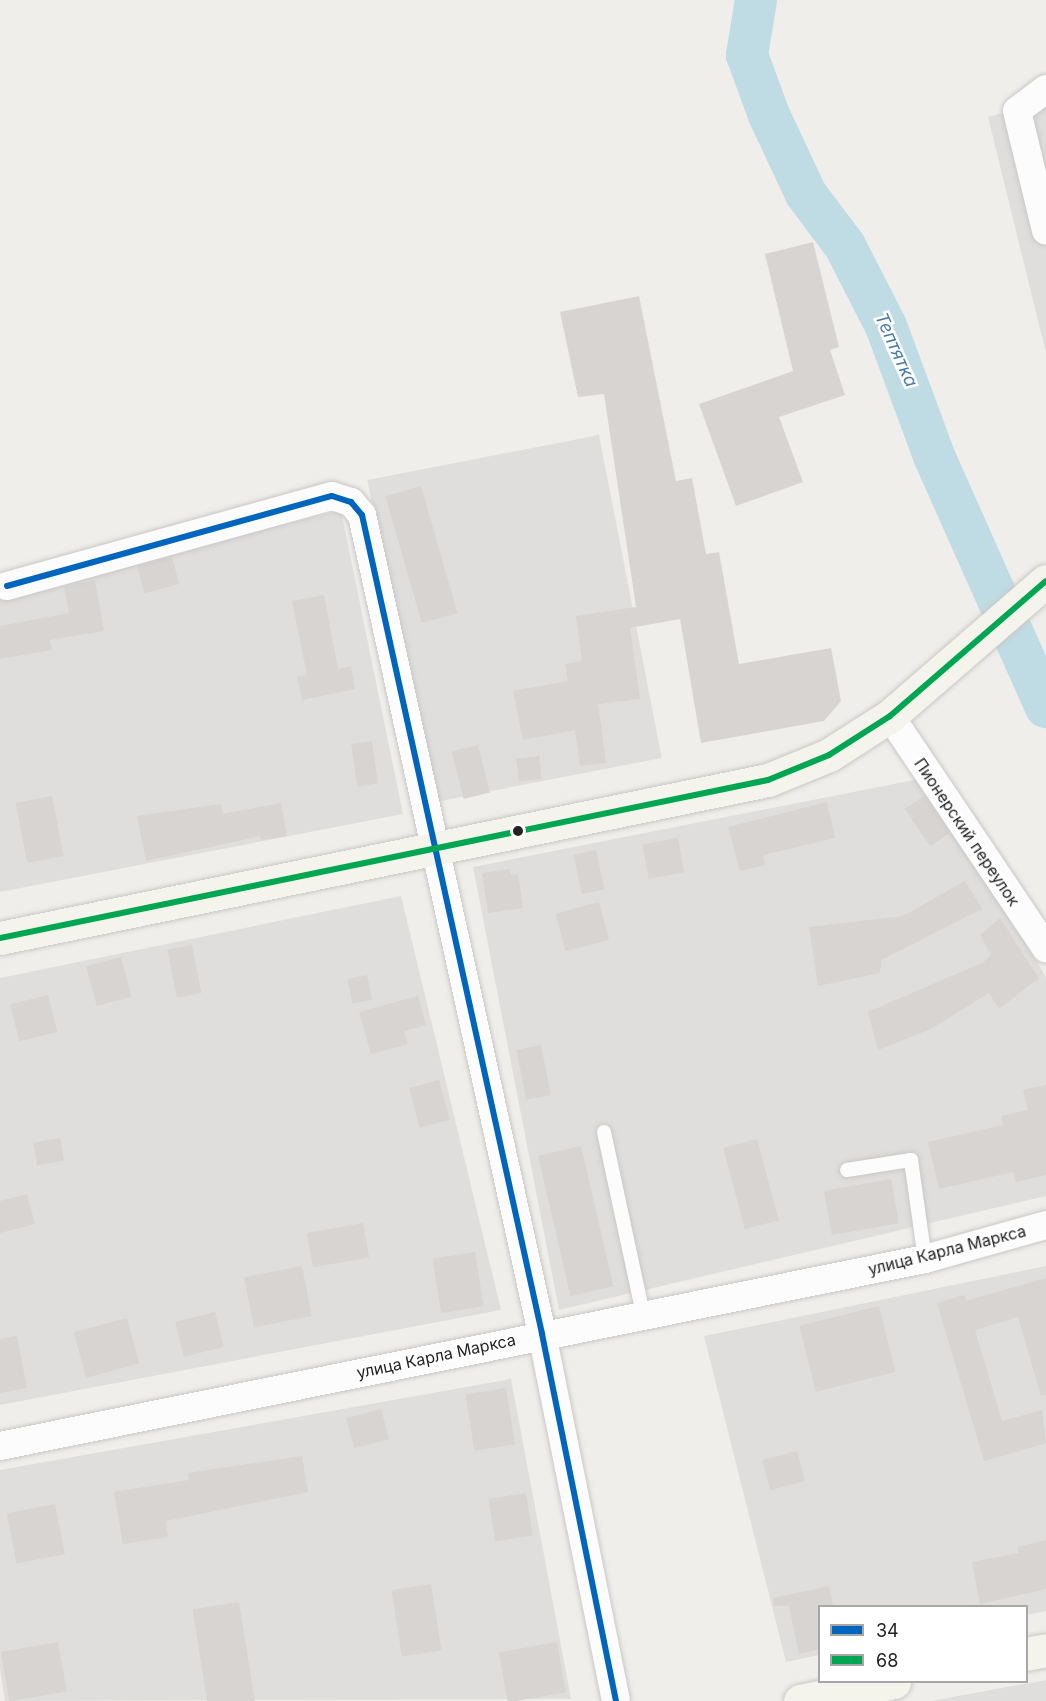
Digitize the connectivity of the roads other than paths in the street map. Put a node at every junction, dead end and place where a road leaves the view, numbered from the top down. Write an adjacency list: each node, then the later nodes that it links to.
1 (1038, 93): 2 (street)
2 (1046, 231)
3 (1044, 582): 5 (main road)
4 (7, 586): 6 (street)
5 (890, 716): 6 (main road); 8 (street, Пионерский переулок)
6 (438, 850): 7 (main road); 14 (street)
7 (0, 938)
8 (1046, 948)
9 (604, 1132): 13 (lane)
10 (847, 1170): 12 (lane)
11 (1046, 1225): 12 (street, улица Карла Маркса)
12 (925, 1259): 13 (street, улица Карла Маркса)
13 (644, 1314): 14 (street, улица Карла Маркса)
14 (542, 1334): 15 (street, улица Карла Маркса); 19 (street)
15 (0, 1446)
16 (1046, 1650): 17 (main road)
17 (1028, 1654)
18 (889, 1683): 20 (main road)
19 (616, 1701)
20 (800, 1701)

